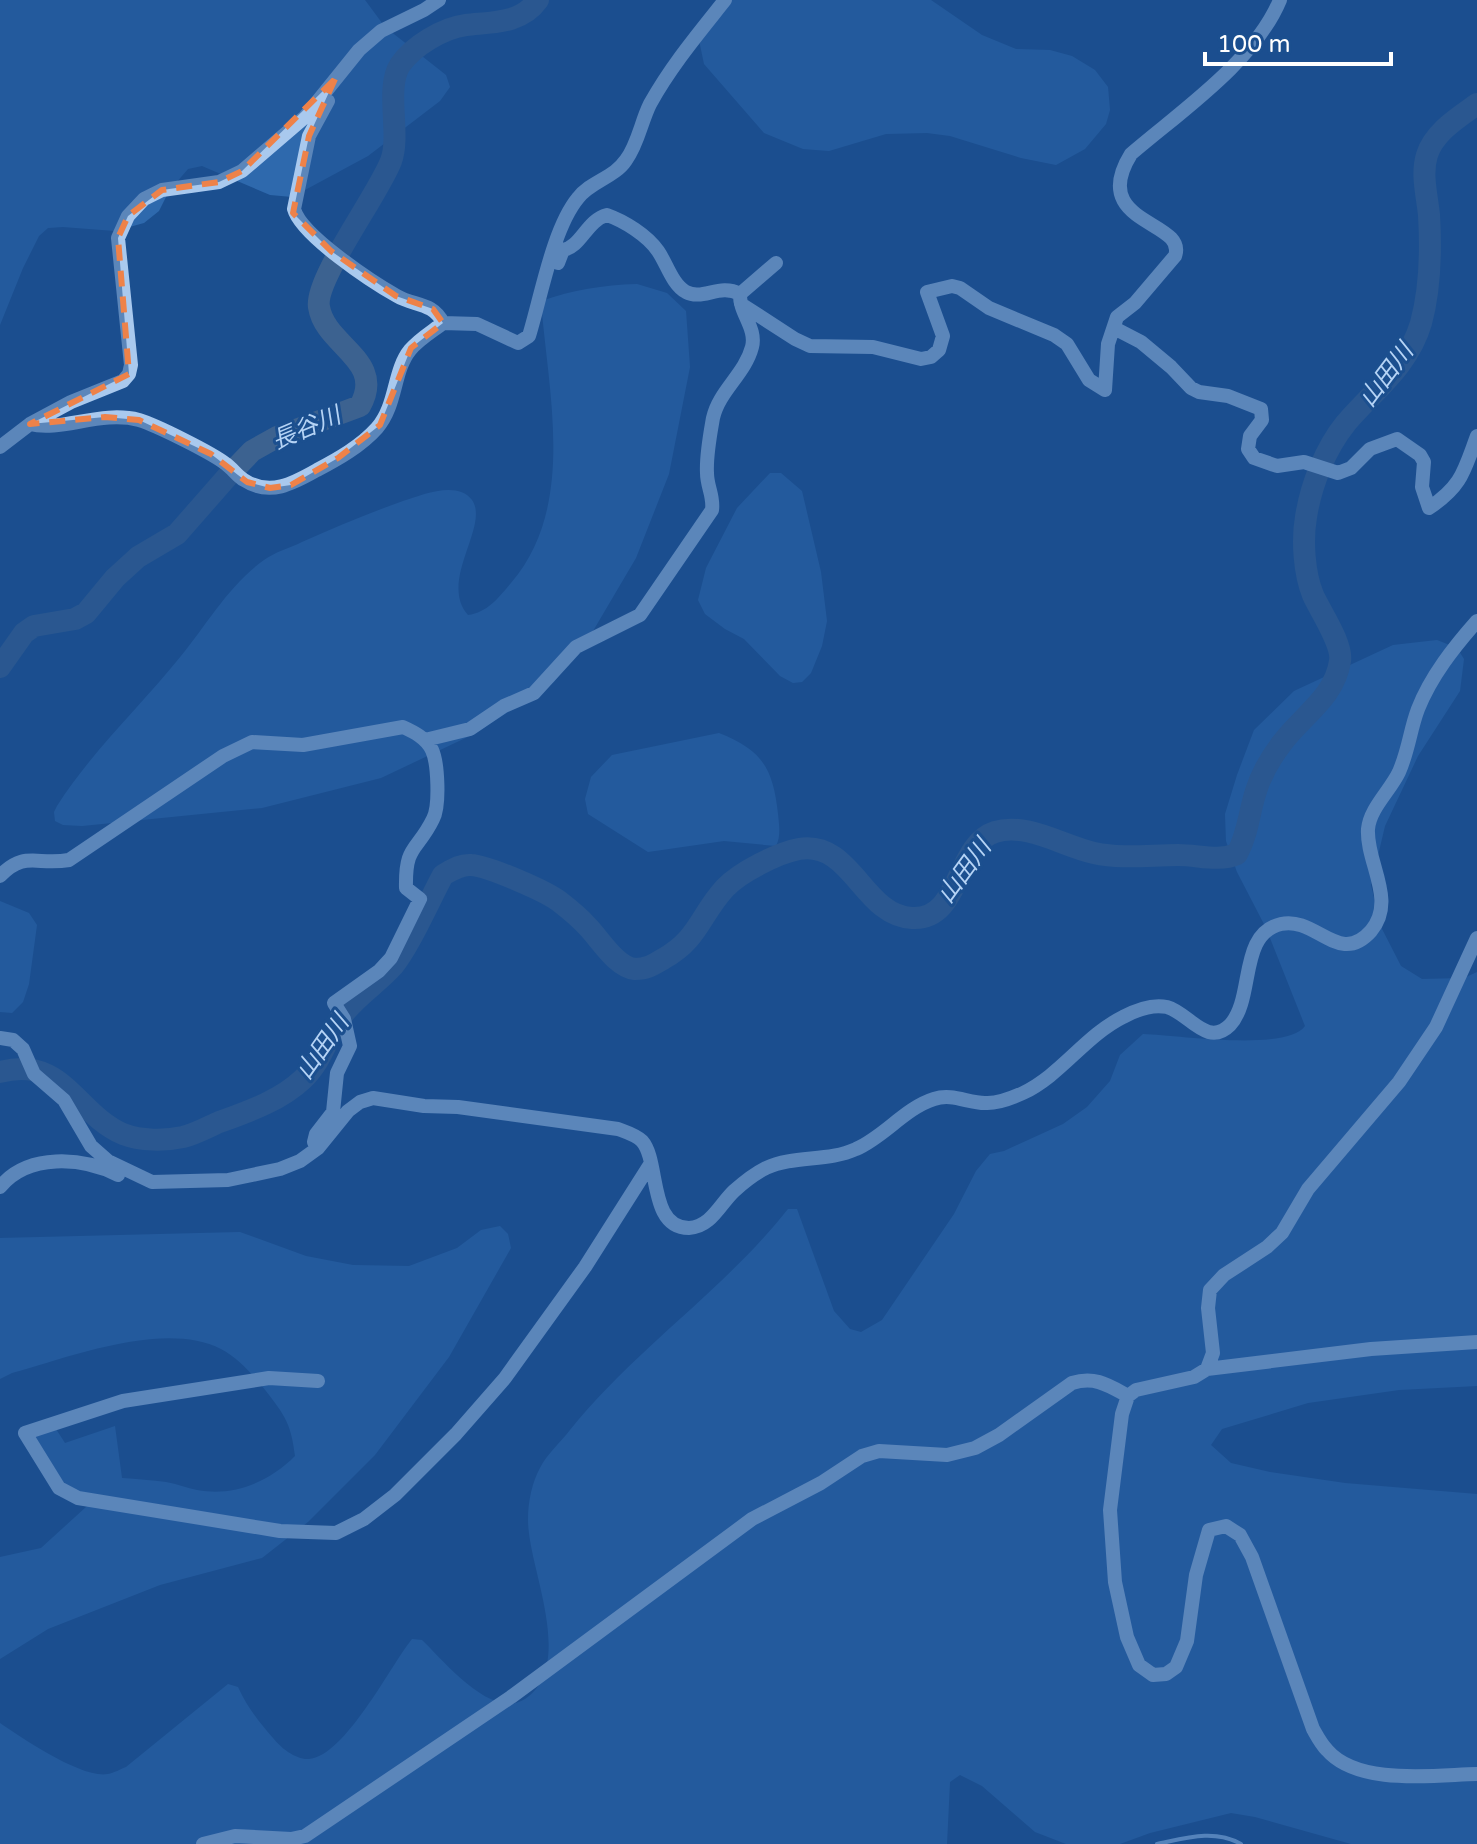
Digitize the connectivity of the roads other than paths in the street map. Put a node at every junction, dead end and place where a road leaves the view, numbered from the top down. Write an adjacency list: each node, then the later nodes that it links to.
1 (439, 0): 4 (street)
2 (725, 0): 5 (street)
3 (1280, 0): 11 (street)
4 (335, 79): 9 (street); 12 (street)
5 (577, 199): 6 (street); 10 (street)
6 (563, 250): 8 (street); 10 (street)
7 (776, 263): 8 (street)
8 (740, 299): 11 (street); 16 (street)
9 (443, 323): 10 (street); 12 (street)
10 (533, 325)
11 (1114, 328): 13 (street)
12 (30, 424): 14 (street)
13 (1477, 436)
14 (0, 447)
15 (1477, 621): 21 (street)
16 (425, 740): 17 (street); 20 (street)
17 (0, 876)
18 (1477, 938): 25 (street)
19 (0, 1038): 22 (street)
20 (318, 1148): 21 (street); 22 (street)
21 (651, 1163): 26 (street)
22 (134, 1176): 23 (street)
23 (0, 1187)
24 (1477, 1342): 25 (street)
25 (1207, 1369): 27 (street)
26 (318, 1381)
27 (1128, 1396): 28 (street); 29 (street)
28 (1477, 1774)
29 (203, 1844)

